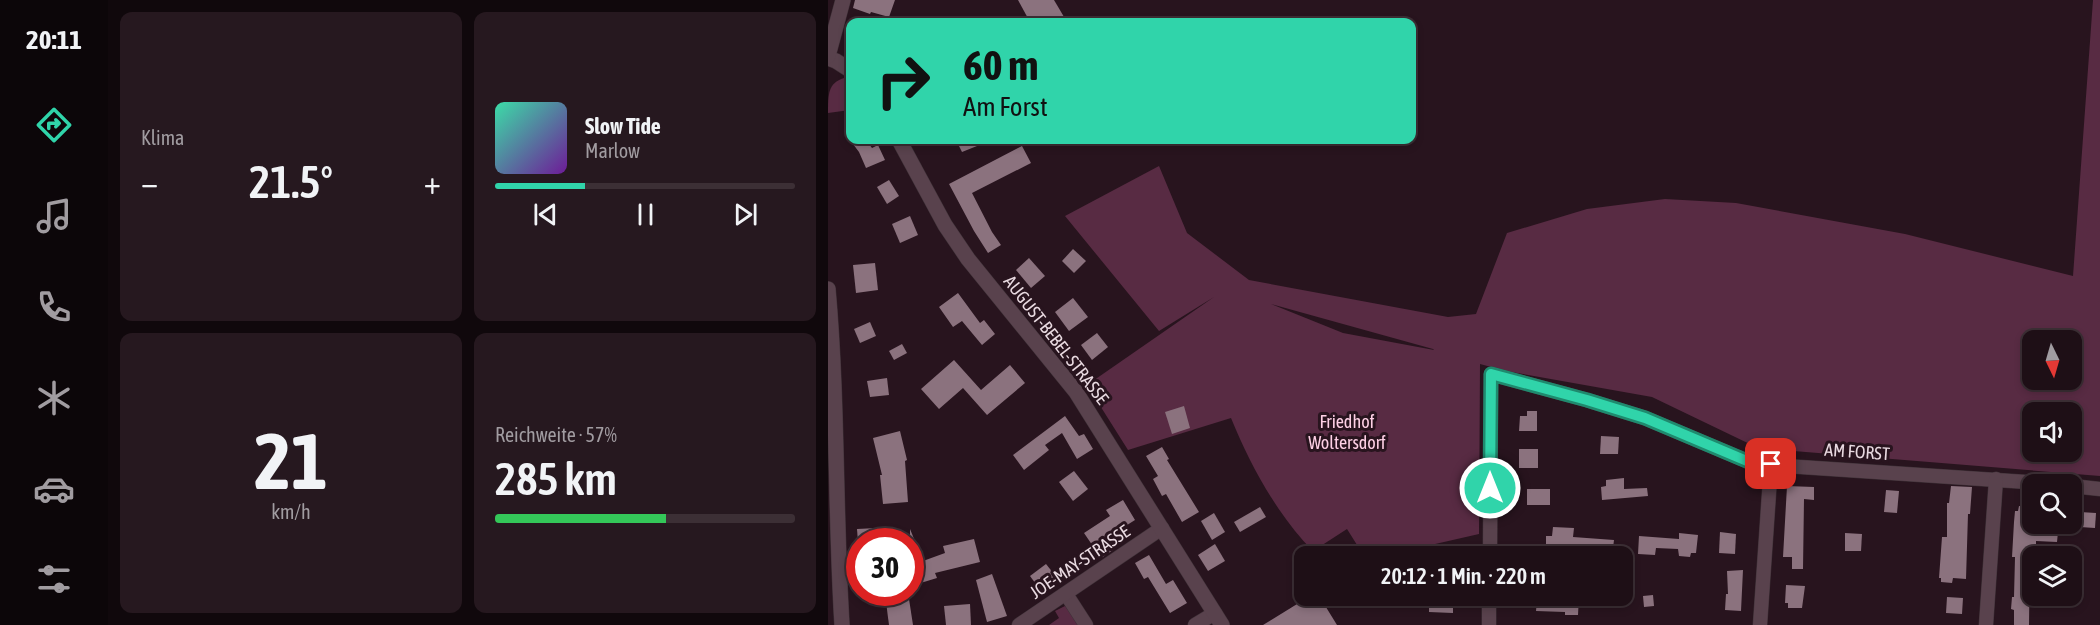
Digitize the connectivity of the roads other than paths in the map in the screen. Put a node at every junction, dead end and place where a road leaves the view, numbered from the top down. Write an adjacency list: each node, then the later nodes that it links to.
1 (843, 0): 2 (street)
2 (828, 57): 3 (street)
3 (846, 67)
4 (901, 144): 11 (street, AUGUST-BEBEL-STRASSE)
5 (828, 289): 16 (street)
6 (1771, 464): 7 (street, AM FORST); 12 (street, AM FORST); 21 (street)
7 (1996, 479): 8 (street, AM FORST); 22 (street)
8 (2022, 481)
9 (2082, 487): 10 (street)
10 (2100, 489)
11 (1162, 528): 13 (street, JOE-MAY-STRASSE); 15 (street, AUGUST-BEBEL-STRASSE)
12 (1490, 546)
13 (1066, 594): 17 (street, JOE-MAY-STRASSE); 18 (street)
14 (1489, 606): 20 (street)
15 (1219, 619): 19 (street)
16 (842, 625)
17 (1019, 625)
18 (1086, 625)
19 (1196, 625)
20 (1489, 625)
21 (1760, 625)
22 (1986, 625)

